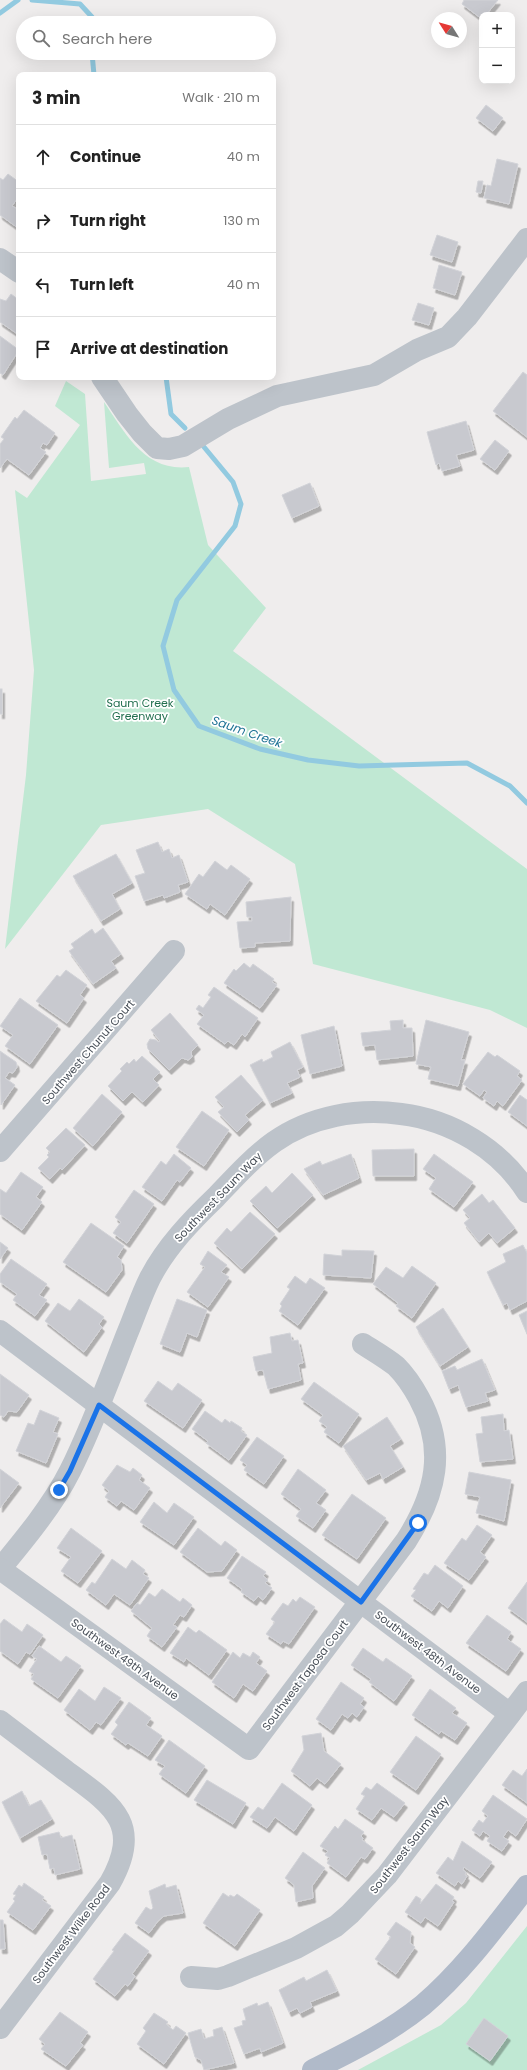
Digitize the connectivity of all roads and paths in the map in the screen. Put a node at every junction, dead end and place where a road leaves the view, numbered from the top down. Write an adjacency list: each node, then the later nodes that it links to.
1 (527, 239): 4 (street)
2 (0, 259): 3 (street)
3 (16, 270)
4 (104, 380)
5 (174, 951): 6 (street, Southwest Chunut Court)
6 (0, 1151)
7 (527, 1192): 10 (street, Southwest Saum Way)
8 (0, 1331): 10 (street, Southwest 48th Avenue)
9 (363, 1344): 12 (street, Southwest Taposa Court)
10 (99, 1405): 11 (street, Southwest Saum Way); 12 (street, Southwest 48th Avenue)
11 (0, 1569): 16 (street, Southwest 49th Avenue)
12 (361, 1602): 14 (street, Southwest 48th Avenue); 16 (street, Southwest Taposa Court)
13 (527, 1692): 14 (street, Southwest Saum Way)
14 (510, 1714): 18 (street, Southwest Saum Way)
15 (0, 1721): 19 (street, Southwest Wilke Road)
16 (249, 1749)
17 (527, 1886): 20 (main road)
18 (191, 1977)
19 (0, 2028)
20 (313, 2070)

